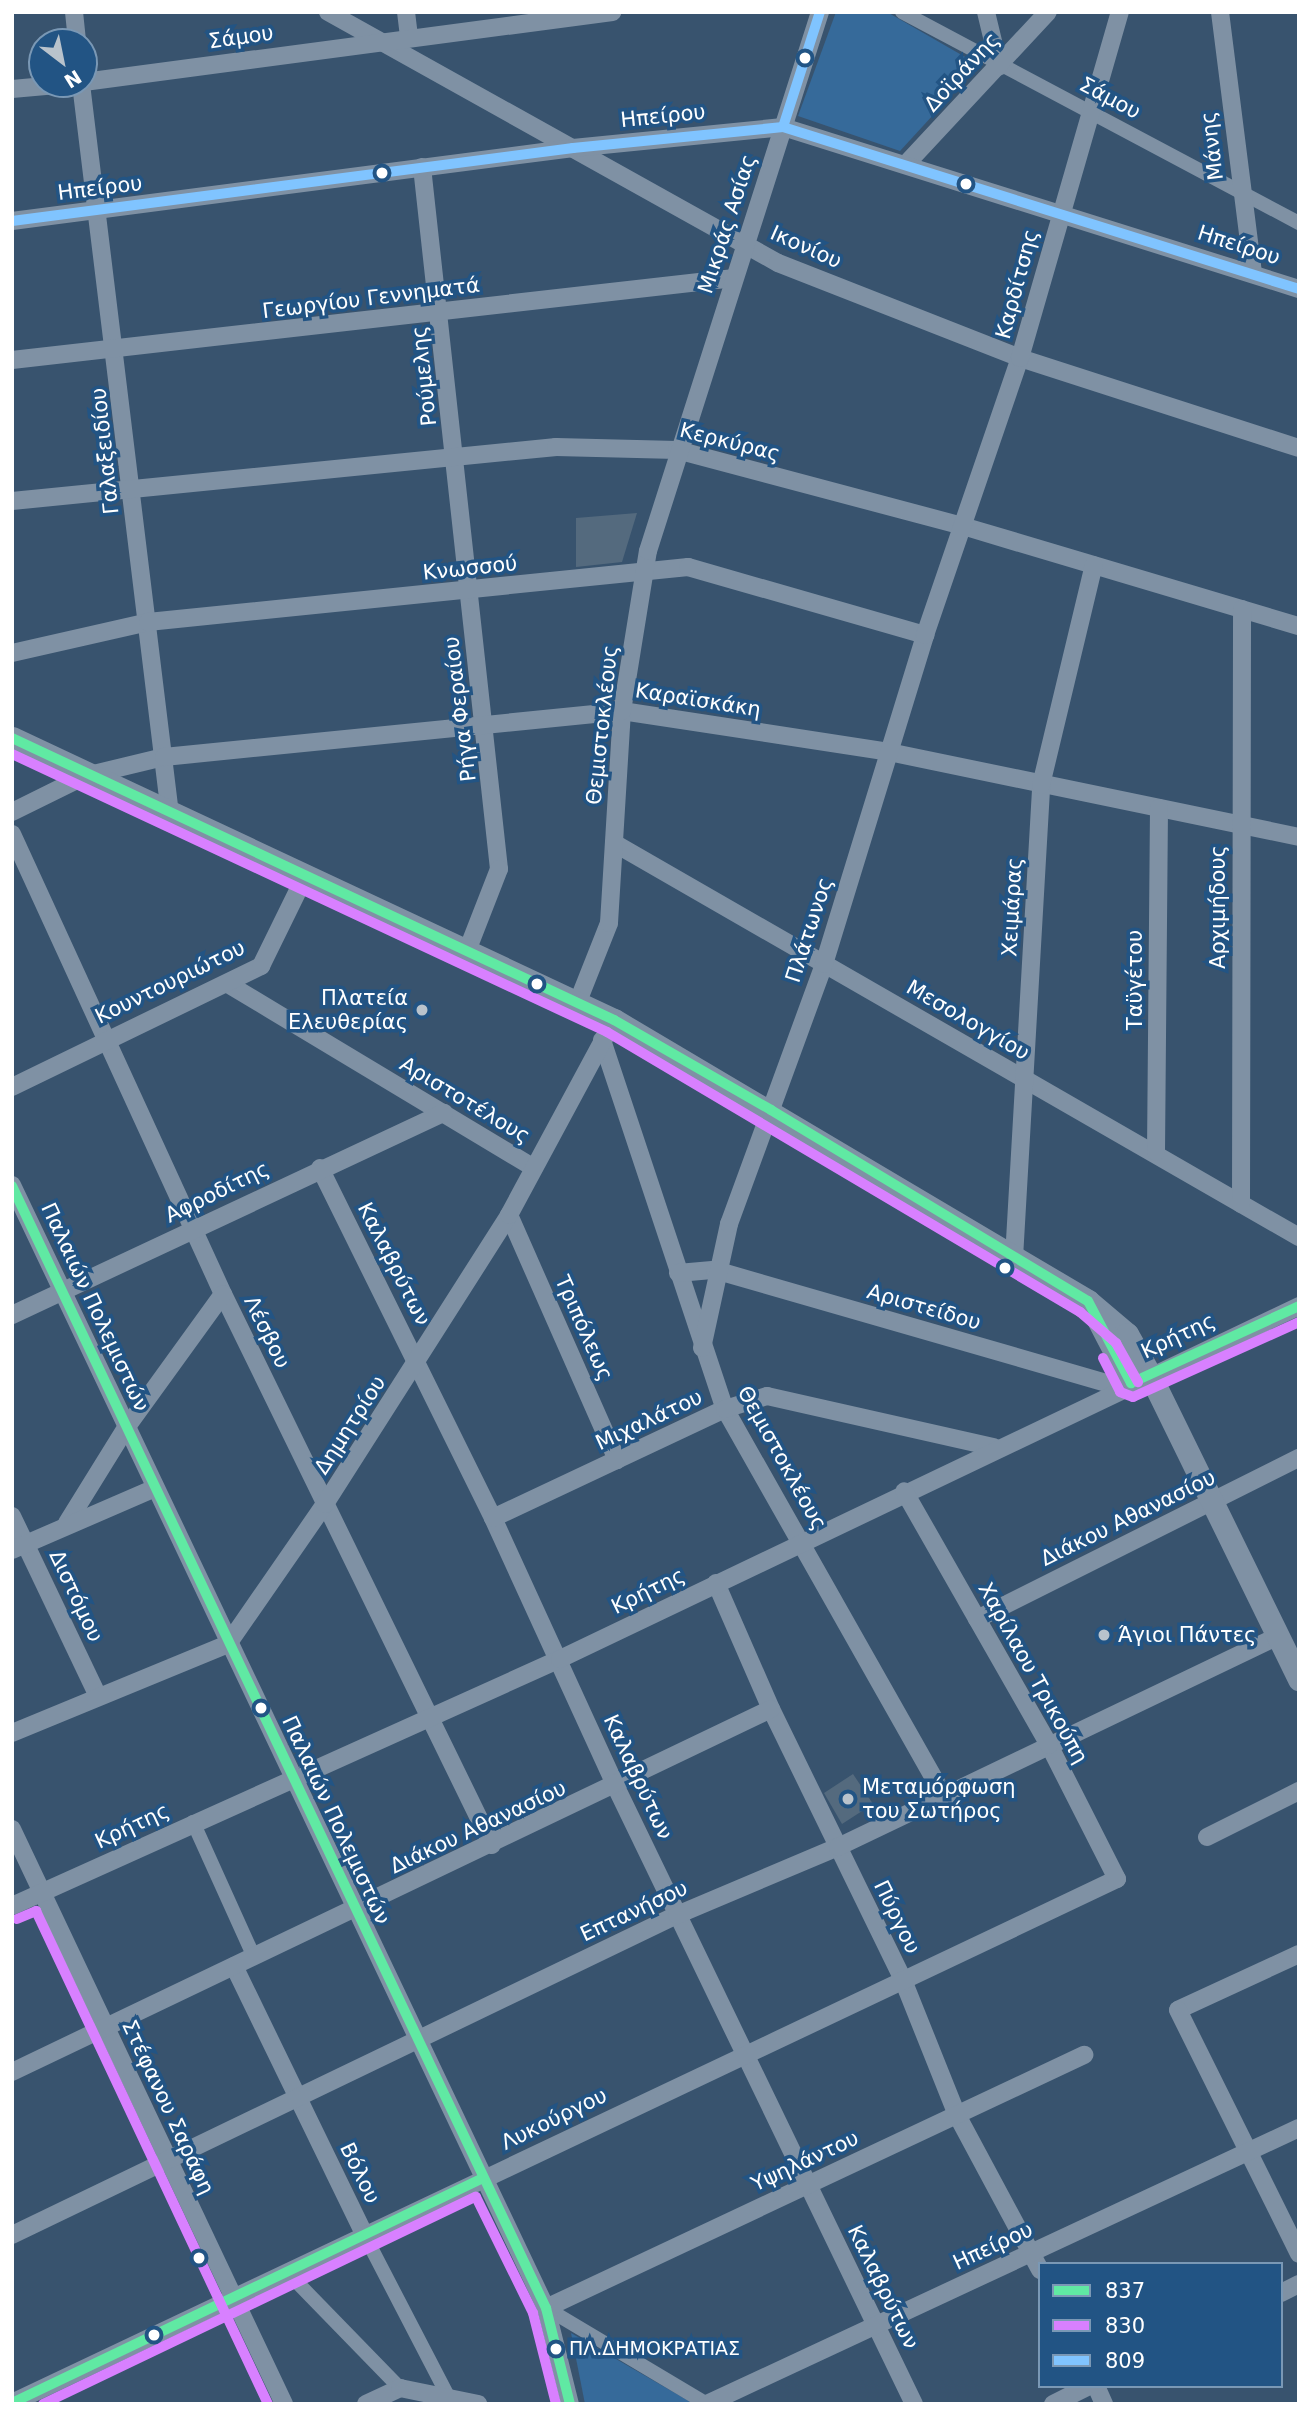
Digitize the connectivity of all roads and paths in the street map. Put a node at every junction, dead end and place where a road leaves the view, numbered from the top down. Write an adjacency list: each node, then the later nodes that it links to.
1 (328, 12): 11 (street, Ικονίου)
2 (406, 12): 10 (street)
3 (612, 12): 10 (street, Σάμου)
4 (820, 12): 16 (street, Μικράς Ασίας)
5 (902, 12): 12 (street, Σάμου)
6 (986, 12): 12 (street)
7 (1048, 12): 12 (street, Δοϊράνης)
8 (1120, 12): 15 (street, Καρδίτσης)
9 (1220, 12): 20 (street, Μάνης)
10 (409, 36): 11 (street, Σάμου)
11 (379, 40): 13 (street, Σάμου); 17 (street, Ικονίου)
12 (999, 66): 15 (street, Σάμου); 18 (street, Δοϊράνης)
13 (98, 81)
14 (85, 98): 22 (street, Γαλαξειδίου)
15 (1088, 112): 20 (street, Σάμου); 21 (street, Καρδίτσης)
16 (783, 127): 17 (street, Ηπείρου); 18 (street, Ηπείρου); 25 (street, Μικράς Ασίας)
17 (573, 148): 19 (street, Ηπείρου); 25 (street, Ικονίου)
18 (908, 162): 21 (street, Ηπείρου)
19 (422, 167): 22 (street, Ηπείρου); 29 (street, Ρούμελης)
20 (1241, 192): 24 (street, Σάμου); 26 (street, Μάνης)
21 (1060, 210): 26 (street, Ηπείρου); 31 (street, Καρδίτσης)
22 (96, 212): 23 (street, Ηπείρου); 30 (street, Γαλαξειδίου)
23 (12, 221)
24 (1299, 223)
25 (745, 244): 27 (street, Μικράς Ασίας); 31 (street, Ικονίου)
26 (1253, 274): 28 (street, Ηπείρου)
27 (734, 278): 29 (street, Γεωργίου Γεννηματά); 34 (street, Μικράς Ασίας)
28 (1299, 289)
29 (439, 313): 30 (street, Γεωργίου Γεννηματά); 35 (street, Ρούμελης)
30 (116, 349): 32 (street, Γεωργίου Γεννηματά); 36 (street, Γαλαξειδίου)
31 (1020, 358): 33 (street, Ικονίου); 38 (street, Καρδίτσης)
32 (12, 359)
33 (1299, 448)
34 (677, 450): 35 (street, Κερκύρας); 38 (street, Κερκύρας); 40 (street, Θεμιστοκλέους)
35 (456, 456): 36 (street, Κερκύρας); 41 (street, Ρήγα Φεραίου)
36 (131, 485): 37 (street, Κερκύρας); 43 (street, Γαλαξειδίου)
37 (12, 500)
38 (966, 527): 39 (street, Κερκύρας); 45 (street, Πλάτωνος)
39 (1094, 565): 42 (street, Κερκύρας); 53 (street, Χειμάρας)
40 (644, 573): 41 (street, Κνωσσού); 45 (street, Κνωσσού); 47 (street, Θεμιστοκλέους)
41 (468, 591): 43 (street, Κνωσσού); 48 (street, Ρήγα Φεραίου)
42 (1242, 609): 44 (street, Κερκύρας); 57 (street, Αρχιμήδους)
43 (148, 622): 46 (street, Κνωσσού); 51 (street, Γαλαξειδίου)
44 (1299, 626)
45 (925, 635): 50 (street, Πλάτωνος)
46 (12, 653)
47 (622, 711): 48 (street, Καραϊσκάκη); 50 (street, Καραϊσκάκη); 60 (street, Θεμιστοκλέους)
48 (487, 724): 51 (street, Καραϊσκάκη); 62 (street, Ρήγα Φεραίου)
49 (12, 738): 52 (street)
50 (889, 752): 53 (street, Καραϊσκάκη); 63 (street, Πλάτωνος)
51 (164, 757): 52 (street, Καραϊσκάκη); 56 (street, Γαλαξειδίου)
52 (85, 776): 55 (street, Καραϊσκάκη); 56 (street)
53 (1041, 785): 54 (street, Καραϊσκάκη); 68 (street, Χειμάρας)
54 (1159, 808): 57 (street, Καραϊσκάκη); 72 (street, Ταϋγέτου)
55 (12, 812)
56 (170, 814): 61 (street)
57 (1241, 821): 59 (street, Καραϊσκάκη); 76 (street, Αρχιμήδους)
58 (12, 834): 67 (street, Λέσβου)
59 (1299, 837)
60 (614, 843): 63 (street, Μεσολογγίου); 65 (street, Θεμιστοκλέους)
61 (305, 876): 62 (street); 64 (street, Κουντουριώτου)
62 (467, 951): 65 (street)
63 (824, 964): 68 (street, Μεσολογγίου); 70 (street, Πλάτωνος)
64 (228, 984): 67 (street, Κουντουριώτου); 71 (street, Αριστοτέλους)
65 (577, 1004): 66 (street)
66 (608, 1030): 70 (street); 74 (street, Δημητρίου); 82 (street, Θεμιστοκλέους)
67 (108, 1038): 69 (street, Κουντουριώτου); 78 (street, Λέσβου)
68 (1025, 1080): 72 (street, Μεσολογγίου); 80 (street, Χειμάρας)
69 (12, 1087)
70 (771, 1110): 80 (street); 81 (street, Πλάτωνος)
71 (443, 1113): 73 (street, Αφροδίτης); 74 (street, Αριστοτέλους)
72 (1156, 1152): 76 (street, Μεσολογγίου)
73 (320, 1168): 78 (street, Αφροδίτης); 88 (street, Καλαβρύτων)
74 (534, 1168): 77 (street, Δημητρίου)
75 (12, 1185): 83 (street, Παλαιών Πολεμιστών)
76 (1241, 1204): 79 (street, Μεσολογγίου)
77 (509, 1215): 88 (street, Δημητρίου); 94 (street, Τριπόλεως)
78 (195, 1228): 83 (street, Αφροδίτης); 84 (street, Λέσβου)
79 (1299, 1237)
80 (1014, 1258): 89 (street)
81 (715, 1270): 82 (street); 87 (street, Πλάτωνος); 89 (street, Αριστείδου)
82 (678, 1273): 87 (street, Θεμιστοκλέους)
83 (62, 1291): 86 (street, Αφροδίτης); 91 (street, Παλαιών Πολεμιστών)
84 (223, 1294): 91 (street); 98 (street, Λέσβου)
85 (1299, 1306): 89 (street, Κρήτης)
86 (12, 1315)
87 (702, 1348): 90 (street, Θεμιστοκλέους)
88 (418, 1362): 98 (street, Δημητρίου); 100 (street, Καλαβρύτων)
89 (1134, 1382): 92 (street, Κρήτης); 97 (street)
90 (725, 1409): 92 (street, Μιχαλάτου); 94 (street, Μιχαλάτου); 102 (street, Θεμιστοκλέους)
91 (126, 1427): 95 (street, Παλαιών Πολεμιστών); 101 (street)
92 (994, 1447): 96 (street, Κρήτης)
93 (1299, 1458): 97 (street, Διάκου Αθανασίου)
94 (617, 1460): 100 (street, Μιχαλάτου)
95 (155, 1488): 101 (street); 107 (street, Παλαιών Πολεμιστών)
96 (904, 1491): 102 (street, Κρήτης); 105 (street, Χαρίλαου Τρικούπη)
97 (1214, 1502): 105 (street, Διάκου Αθανασίου); 106 (street)
98 (325, 1504): 107 (street, Δημητρίου); 112 (street, Λέσβου)
99 (12, 1516): 103 (street, Διστόμου)
100 (493, 1518): 108 (street, Καλαβρύτων)
101 (68, 1523): 103 (street)
102 (804, 1544): 104 (street, Κρήτης); 118 (street, Θεμιστοκλέους)
103 (19, 1546): 110 (street, Διστόμου)
104 (716, 1583): 108 (street, Κρήτης); 111 (street, Πύργου)
105 (977, 1619): 114 (street, Χαρίλαου Τρικούπη)
106 (1279, 1636): 109 (street); 114 (street, Επτανήσου)
107 (228, 1644): 110 (street); 115 (street, Παλαιών Πολεμιστών)
108 (560, 1659): 112 (street, Κρήτης); 116 (street, Καλαβρύτων)
109 (1299, 1679)
110 (98, 1696): 113 (street)
111 (771, 1709): 116 (street, Διάκου Αθανασίου); 123 (street, Πύργου)
112 (429, 1718): 115 (street, Κρήτης); 122 (street, Λέσβου)
113 (12, 1733)
114 (1049, 1745): 118 (street, Επτανήσου); 124 (street, Χαρίλαου Τρικούπη)
115 (292, 1780): 119 (street, Κρήτης); 127 (street, Παλαιών Πολεμιστών)
116 (616, 1787): 122 (street, Διάκου Αθανασίου); 128 (street, Καλαβρύτων)
117 (1299, 1791): 121 (street)
118 (945, 1798): 123 (street, Επτανήσου)
119 (193, 1822): 125 (street, Κρήτης); 130 (street)
120 (12, 1829): 125 (street, Στέφανου Σαράφη)
121 (1207, 1838)
122 (492, 1845): 127 (street, Διάκου Αθανασίου)
123 (838, 1847): 128 (street, Επτανήσου); 132 (street, Πύργου)
124 (1117, 1880): 132 (street, Λυκούργου)
125 (43, 1893): 126 (street, Κρήτης); 133 (street, Στέφανου Σαράφη)
126 (12, 1906)
127 (354, 1910): 130 (street, Διάκου Αθανασίου); 134 (street, Παλαιών Πολεμιστών)
128 (677, 1915): 134 (street, Επτανήσου); 135 (street, Καλαβρύτων)
129 (1299, 1954): 141 (street)
130 (254, 1957): 131 (street, Διάκου Αθανασίου)
131 (234, 1966): 133 (street, Διάκου Αθανασίου); 138 (street, Βόλου)
132 (903, 1980): 135 (street, Λυκούργου); 139 (street, Πύργου)
133 (106, 2028): 137 (street, Διάκου Αθανασίου); 142 (street, Στέφανου Σαράφη)
134 (415, 2040): 138 (street, Επτανήσου); 143 (street, Παλαιών Πολεμιστών)
135 (748, 2052): 143 (street, Λυκούργου); 144 (street, Καλαβρύτων)
136 (1084, 2055): 139 (street, Υψηλάντου)
137 (12, 2072)
138 (298, 2097): 142 (street, Επτανήσου); 146 (street, Βόλου)
139 (957, 2115): 144 (street, Υψηλάντου); 147 (street, Πύργου)
140 (1299, 2128): 141 (street, Ηπείρου)
141 (1249, 2151): 147 (street, Ηπείρου); 148 (street)
142 (167, 2159): 145 (street, Επτανήσου); 153 (street, Στέφανου Σαράφη)
143 (484, 2178): 146 (street, Λυκούργου); 154 (street, Παλαιών Πολεμιστών)
144 (806, 2186): 154 (street, Υψηλάντου); 155 (street, Καλαβρύτων)
145 (12, 2235)
146 (365, 2236): 150 (street, Λυκούργου); 159 (street, Βόλου)
147 (1032, 2253): 149 (street, Πύργου); 155 (street, Ηπείρου)
148 (1299, 2254)
149 (1038, 2266)
150 (288, 2273): 153 (street, Λυκούργου); 156 (street)
151 (1299, 2284): 152 (street)
152 (1283, 2292)
153 (235, 2298): 160 (street, Λυκούργου); 161 (street, Στέφανου Σαράφη)
154 (546, 2308): 164 (street, Παλαιών Πολεμιστών); 165 (street)
155 (877, 2325): 165 (street, Ηπείρου); 166 (street, Καλαβρύτων)
156 (400, 2388): 159 (street); 162 (street)
157 (1085, 2388): 167 (street)
158 (1097, 2388): 168 (street)
159 (449, 2398): 163 (street)
160 (12, 2403)
161 (284, 2404)
162 (366, 2404)
163 (478, 2404)
164 (570, 2404)
165 (707, 2404)
166 (914, 2404)
167 (1053, 2404)
168 (1104, 2404)

